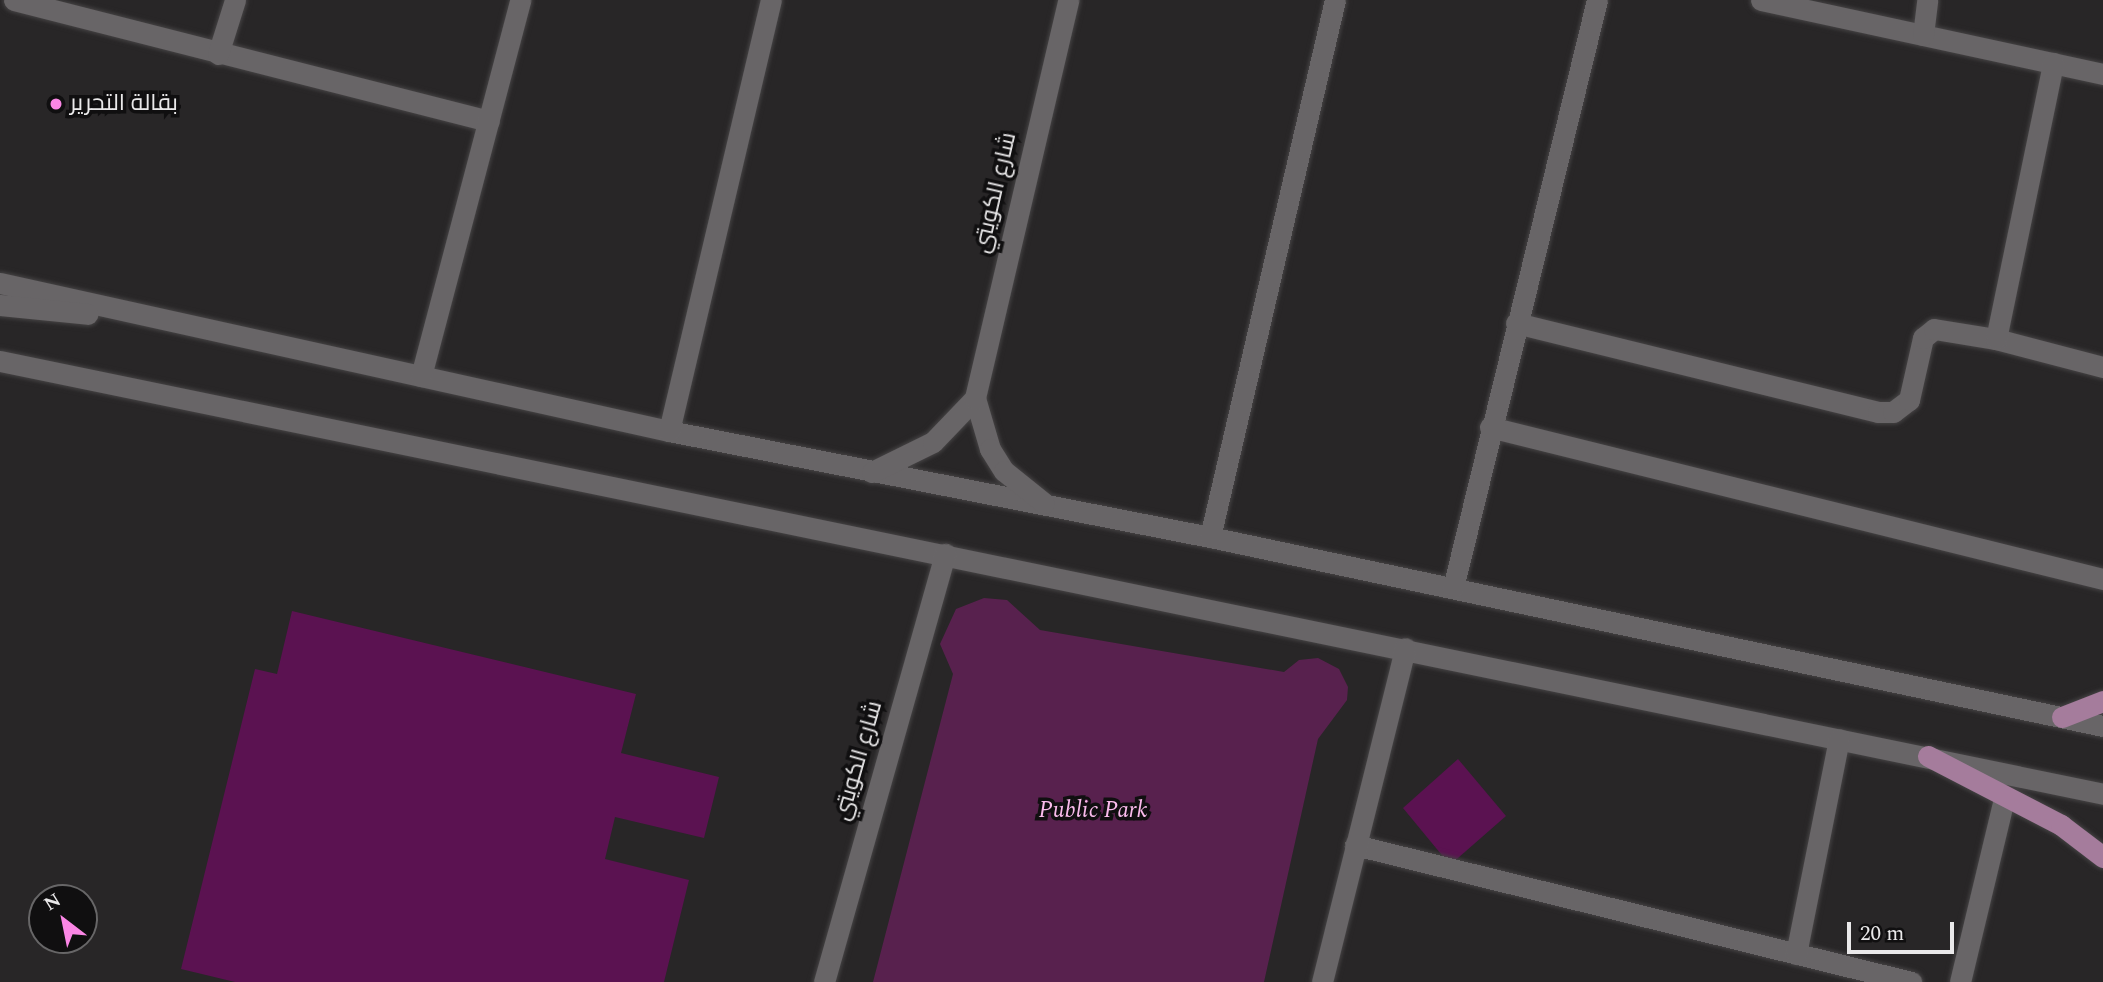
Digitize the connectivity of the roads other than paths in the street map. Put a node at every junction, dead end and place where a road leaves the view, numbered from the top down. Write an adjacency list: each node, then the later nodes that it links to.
1 (14, 0): 11 (street)
2 (235, 0): 11 (street)
3 (520, 0): 14 (street)
4 (771, 0): 25 (street)
5 (1068, 0): 23 (street, شارع الكويتي)
6 (1335, 0): 28 (street)
7 (1597, 0): 17 (street)
8 (1761, 0): 10 (street)
9 (1927, 0): 10 (street)
10 (1923, 35): 12 (street)
11 (218, 54): 14 (street)
12 (2053, 63): 13 (street); 19 (street)
13 (2103, 74)
14 (489, 121): 22 (street)
15 (0, 283): 18 (street)
16 (0, 305): 18 (street)
17 (1516, 323): 19 (street); 24 (street)
18 (191, 325): 22 (street)
19 (1996, 339): 21 (street)
20 (0, 361): 29 (street)
21 (2103, 367)
22 (421, 376): 25 (street)
23 (975, 398): 26 (street); 27 (street, شارع الكويتي)
24 (1490, 427): 30 (street); 31 (street)
25 (669, 431): 26 (street)
26 (872, 472): 27 (street)
27 (1047, 506): 28 (street)
28 (1210, 537): 31 (street)
29 (945, 554): 32 (street); 43 (street, شارع الكويتي)
30 (2103, 579)
31 (1453, 588): 34 (street)
32 (1405, 648): 36 (street); 40 (street)
33 (2103, 701): 34 (main road)
34 (2062, 717): 35 (street)
35 (2103, 726)
36 (1839, 740): 37 (street); 42 (street)
37 (1928, 756): 38 (street); 39 (main road)
38 (2103, 794)
39 (2004, 799): 41 (main road); 46 (street)
40 (1355, 845): 42 (street); 44 (street)
41 (2103, 857)
42 (1797, 954): 45 (street)
43 (824, 982)
44 (1322, 982)
45 (1911, 982)
46 (1960, 982)

